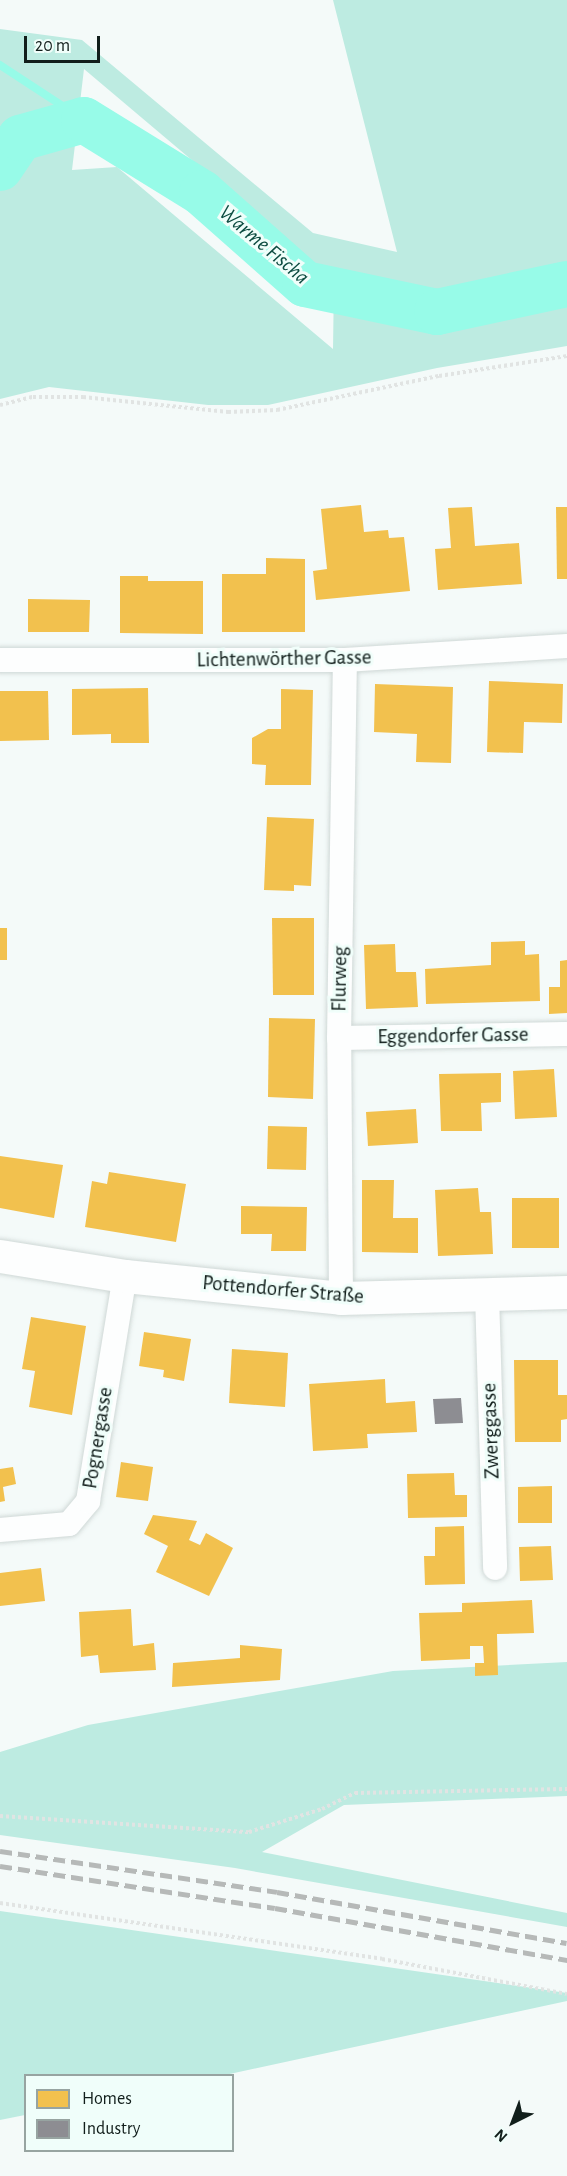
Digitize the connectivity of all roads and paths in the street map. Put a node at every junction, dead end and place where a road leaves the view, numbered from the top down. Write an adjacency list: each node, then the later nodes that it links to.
1 (567, 356): 2 (path)
2 (0, 405)
3 (567, 646): 5 (street, Lichtenwörther Gasse)
4 (0, 660): 5 (street, Lichtenwörther Gasse)
5 (345, 660): 7 (street, Flurweg)
6 (567, 1034): 7 (street, Eggendorfer Gasse)
7 (339, 1038): 12 (street, Flurweg)
8 (0, 1256): 9 (main road, Pottendorfer Straße)
9 (125, 1276): 12 (main road, Pottendorfer Straße); 13 (street, Pognergasse)
10 (567, 1292): 11 (main road, Pottendorfer Straße)
11 (487, 1294): 12 (main road, Pottendorfer Straße); 14 (street, Zwerggasse)
12 (341, 1298)
13 (0, 1530)
14 (495, 1568)
15 (567, 1789): 16 (path)
16 (0, 1816)
17 (0, 1903): 18 (path)
18 (567, 1994)

